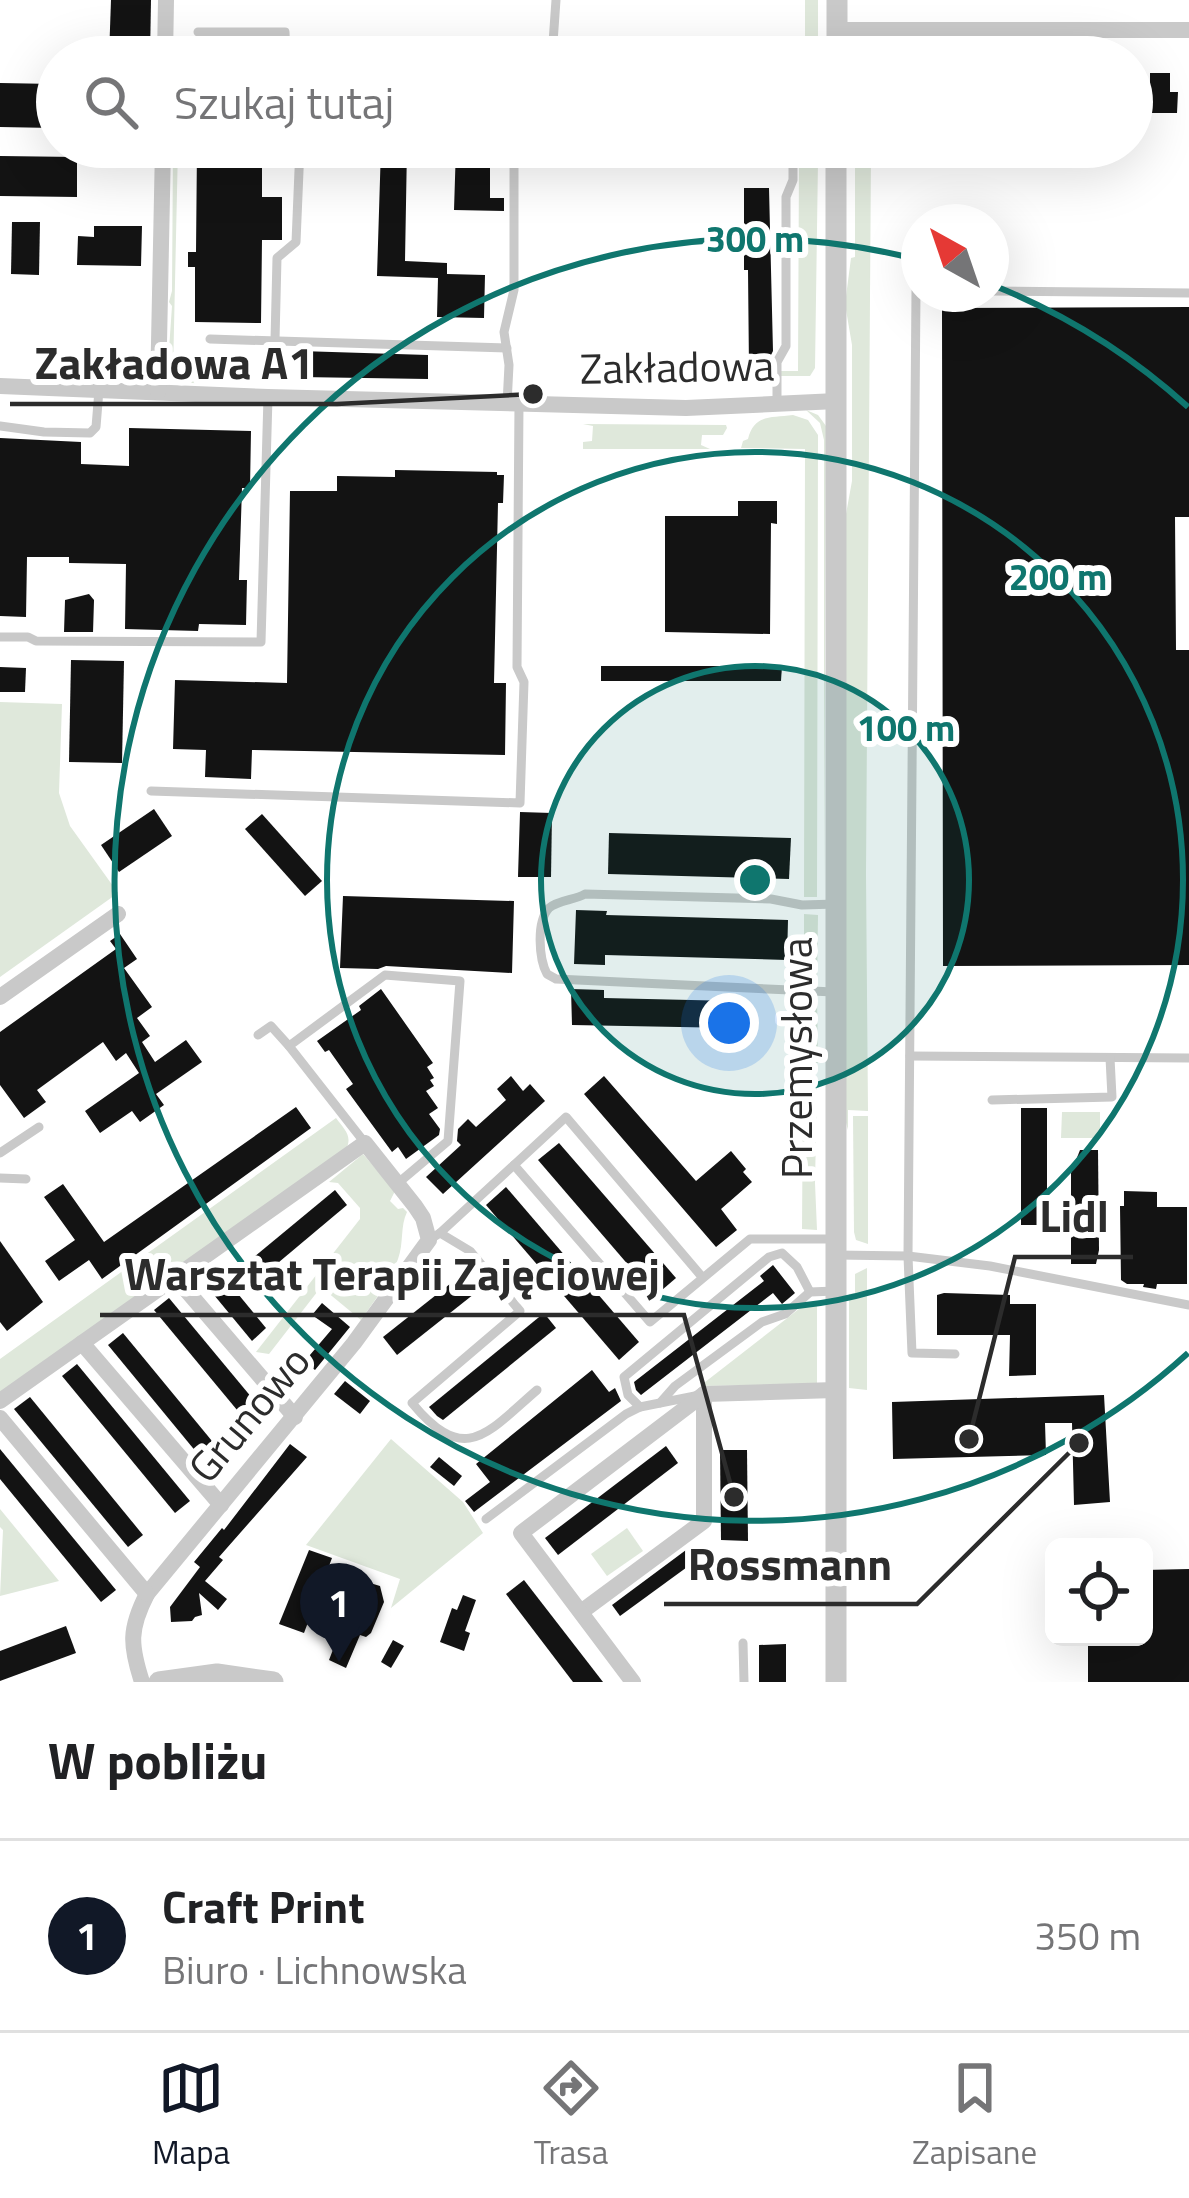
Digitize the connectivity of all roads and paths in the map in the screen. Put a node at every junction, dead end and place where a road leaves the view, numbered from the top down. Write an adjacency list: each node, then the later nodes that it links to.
1 (166, 0): 7 (street)
2 (556, 0): 9 (lane)
3 (837, 0): 4 (street)
4 (837, 30): 5 (street); 10 (street)
5 (1189, 30)
6 (199, 32): 8 (lane)
7 (165, 36)
8 (285, 36)
9 (553, 36)
10 (837, 36)
11 (163, 168): 24 (street)
12 (299, 168): 20 (lane)
13 (514, 168): 21 (lane)
14 (793, 168): 27 (lane)
15 (836, 168): 26 (street, Przemysłowa)
16 (1009, 291): 17 (lane)
17 (1189, 293)
18 (916, 312): 38 (lane)
19 (210, 339): 20 (lane)
20 (275, 340): 21 (lane)
21 (507, 348): 28 (lane)
22 (0, 386): 23 (street, Zakładowa)
23 (99, 390): 24 (street, Zakładowa); 29 (lane)
24 (158, 392): 25 (street, Zakładowa)
25 (268, 398): 28 (street, Zakładowa); 30 (lane)
26 (837, 401): 27 (street, Zakładowa); 32 (street, Przemysłowa)
27 (777, 403): 28 (street, Zakładowa)
28 (513, 404): 31 (lane)
29 (0, 426)
30 (0, 637)
31 (151, 791)
32 (836, 904): 34 (street, Przemysłowa); 34 (lane)
33 (118, 914): 35 (street)
34 (836, 992): 50 (street, Przemysłowa)
35 (0, 997)
36 (258, 1035): 37 (lane)
37 (289, 1046): 43 (lane); 48 (lane)
38 (910, 1056): 39 (lane); 51 (lane)
39 (1110, 1058): 40 (lane); 41 (lane)
40 (1189, 1058)
41 (992, 1100)
42 (39, 1127): 44 (lane)
43 (365, 1143): 48 (street); 52 (street)
44 (0, 1149)
45 (514, 1165): 49 (lane); 53 (lane); 53 (lane)
46 (0, 1178): 47 (lane)
47 (26, 1179)
48 (397, 1184): 49 (street)
49 (435, 1236): 59 (lane); 65 (street, Grunowo)
50 (836, 1247): 51 (lane); 53 (lane); 54 (street, Przemysłowa)
51 (908, 1256): 56 (lane); 58 (lane)
52 (176, 1278): 57 (street); 65 (street)
53 (703, 1278)
54 (835, 1291): 55 (lane); 60 (street, Przemysłowa)
55 (810, 1292): 63 (lane); 64 (lane)
56 (1189, 1304)
57 (82, 1343): 62 (street); 67 (street)
58 (955, 1354)
59 (538, 1390)
60 (835, 1390): 61 (street); 77 (street, Przemysłowa)
61 (704, 1394): 63 (lane); 70 (street); 70 (street)
62 (0, 1401)
63 (660, 1403): 64 (lane)
64 (640, 1407): 68 (lane)
65 (295, 1417): 67 (street, Grunowo)
66 (0, 1418): 69 (street)
67 (220, 1505): 69 (street, Grunowo)
68 (486, 1519)
69 (148, 1594): 72 (street, Grunowo)
70 (581, 1612): 75 (street)
71 (743, 1643): 76 (lane)
72 (142, 1682)
73 (159, 1682): 74 (street)
74 (273, 1682)
75 (633, 1682)
76 (744, 1682)
77 (836, 1682)

